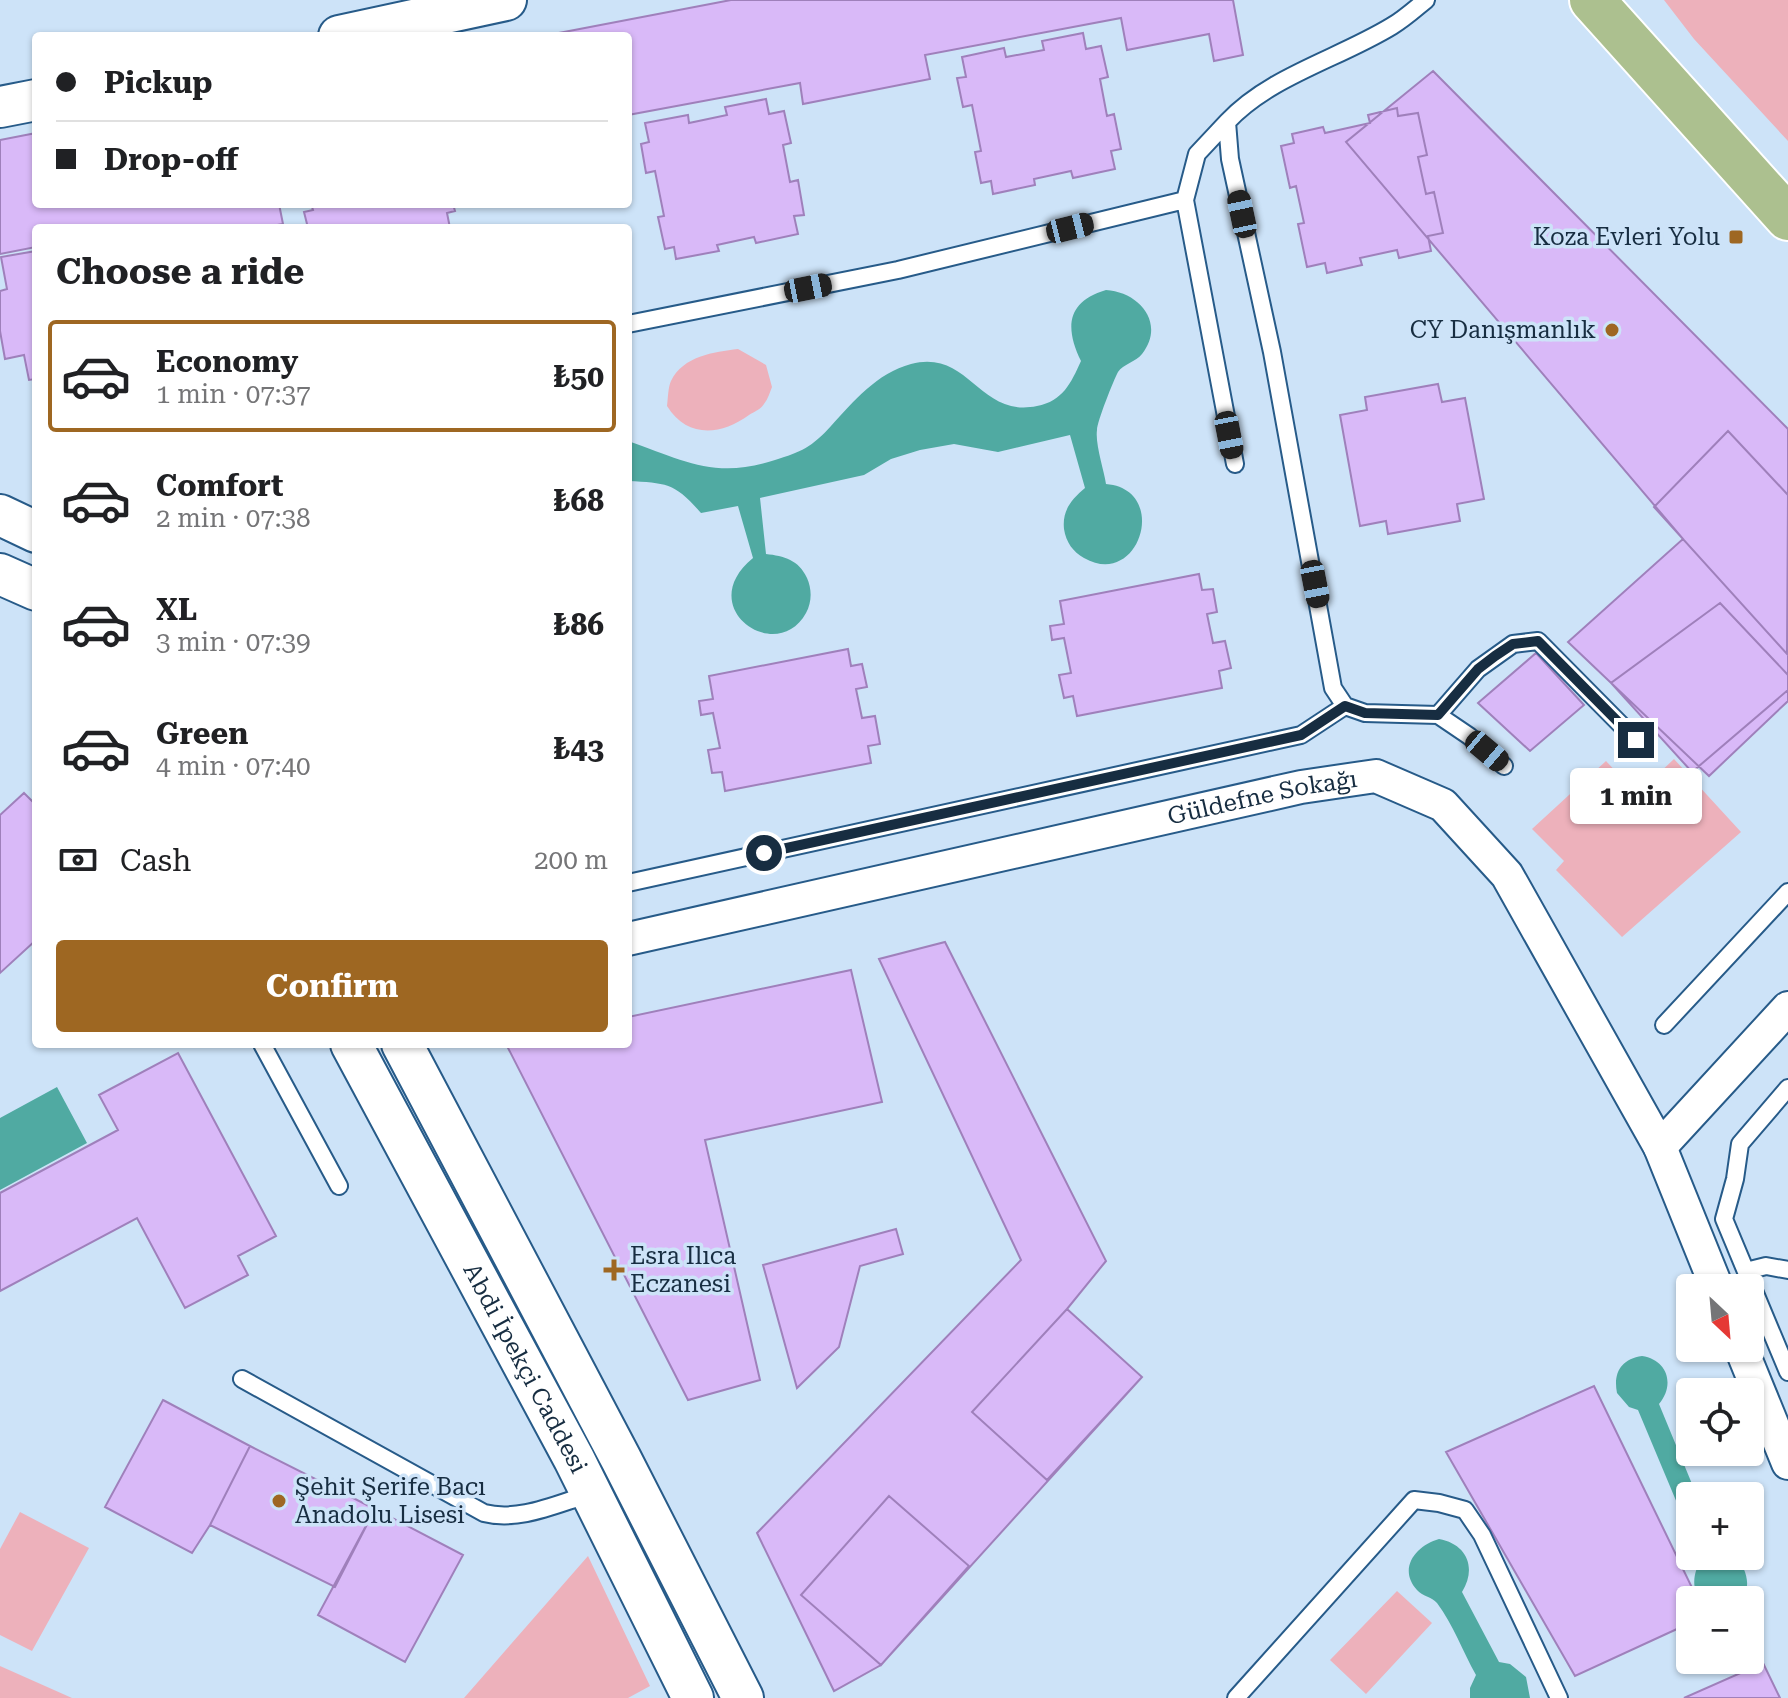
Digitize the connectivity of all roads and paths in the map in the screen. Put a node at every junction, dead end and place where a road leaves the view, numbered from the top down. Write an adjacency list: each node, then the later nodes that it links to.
1 (506, 0): 5 (street)
2 (1426, 0): 9 (lane)
3 (1592, 0): 6 (main road)
4 (1636, 0): 6 (main road)
5 (358, 32)
6 (1660, 75): 11 (main road)
7 (32, 101): 8 (street)
8 (0, 107)
9 (1227, 122): 10 (lane); 18 (lane)
10 (1185, 200): 12 (lane); 13 (lane)
11 (1788, 218)
12 (632, 323)
13 (1235, 464)
14 (0, 515): 15 (street)
15 (32, 530)
16 (0, 574): 17 (street)
17 (32, 588)
18 (1345, 706): 19 (lane); 22 (lane)
19 (1438, 715): 20 (lane); 21 (lane)
20 (1636, 740)
21 (1504, 766)
22 (632, 882)
23 (1788, 892): 26 (lane)
24 (632, 938): 31 (street, Güldefne Sokağı)
25 (1788, 1008): 31 (street)
26 (1664, 1025)
27 (264, 1048): 32 (lane)
28 (353, 1048): 40 (street, Abdi İpekçi Caddesi)
29 (404, 1048): 42 (street, Abdi İpekçi Caddesi)
30 (1788, 1088): 34 (lane)
31 (1660, 1147): 35 (street, Güldefne Sokağı)
32 (339, 1186)
33 (1788, 1270): 34 (lane)
34 (1746, 1271): 37 (lane)
35 (1711, 1274)
36 (1747, 1362): 39 (street)
37 (1788, 1372)
38 (242, 1379): 40 (lane)
39 (1788, 1463)
40 (590, 1494): 41 (street, Abdi İpekçi Caddesi)
41 (693, 1698)
42 (743, 1698)
43 (1236, 1698): 44 (lane)
44 (1559, 1698)

